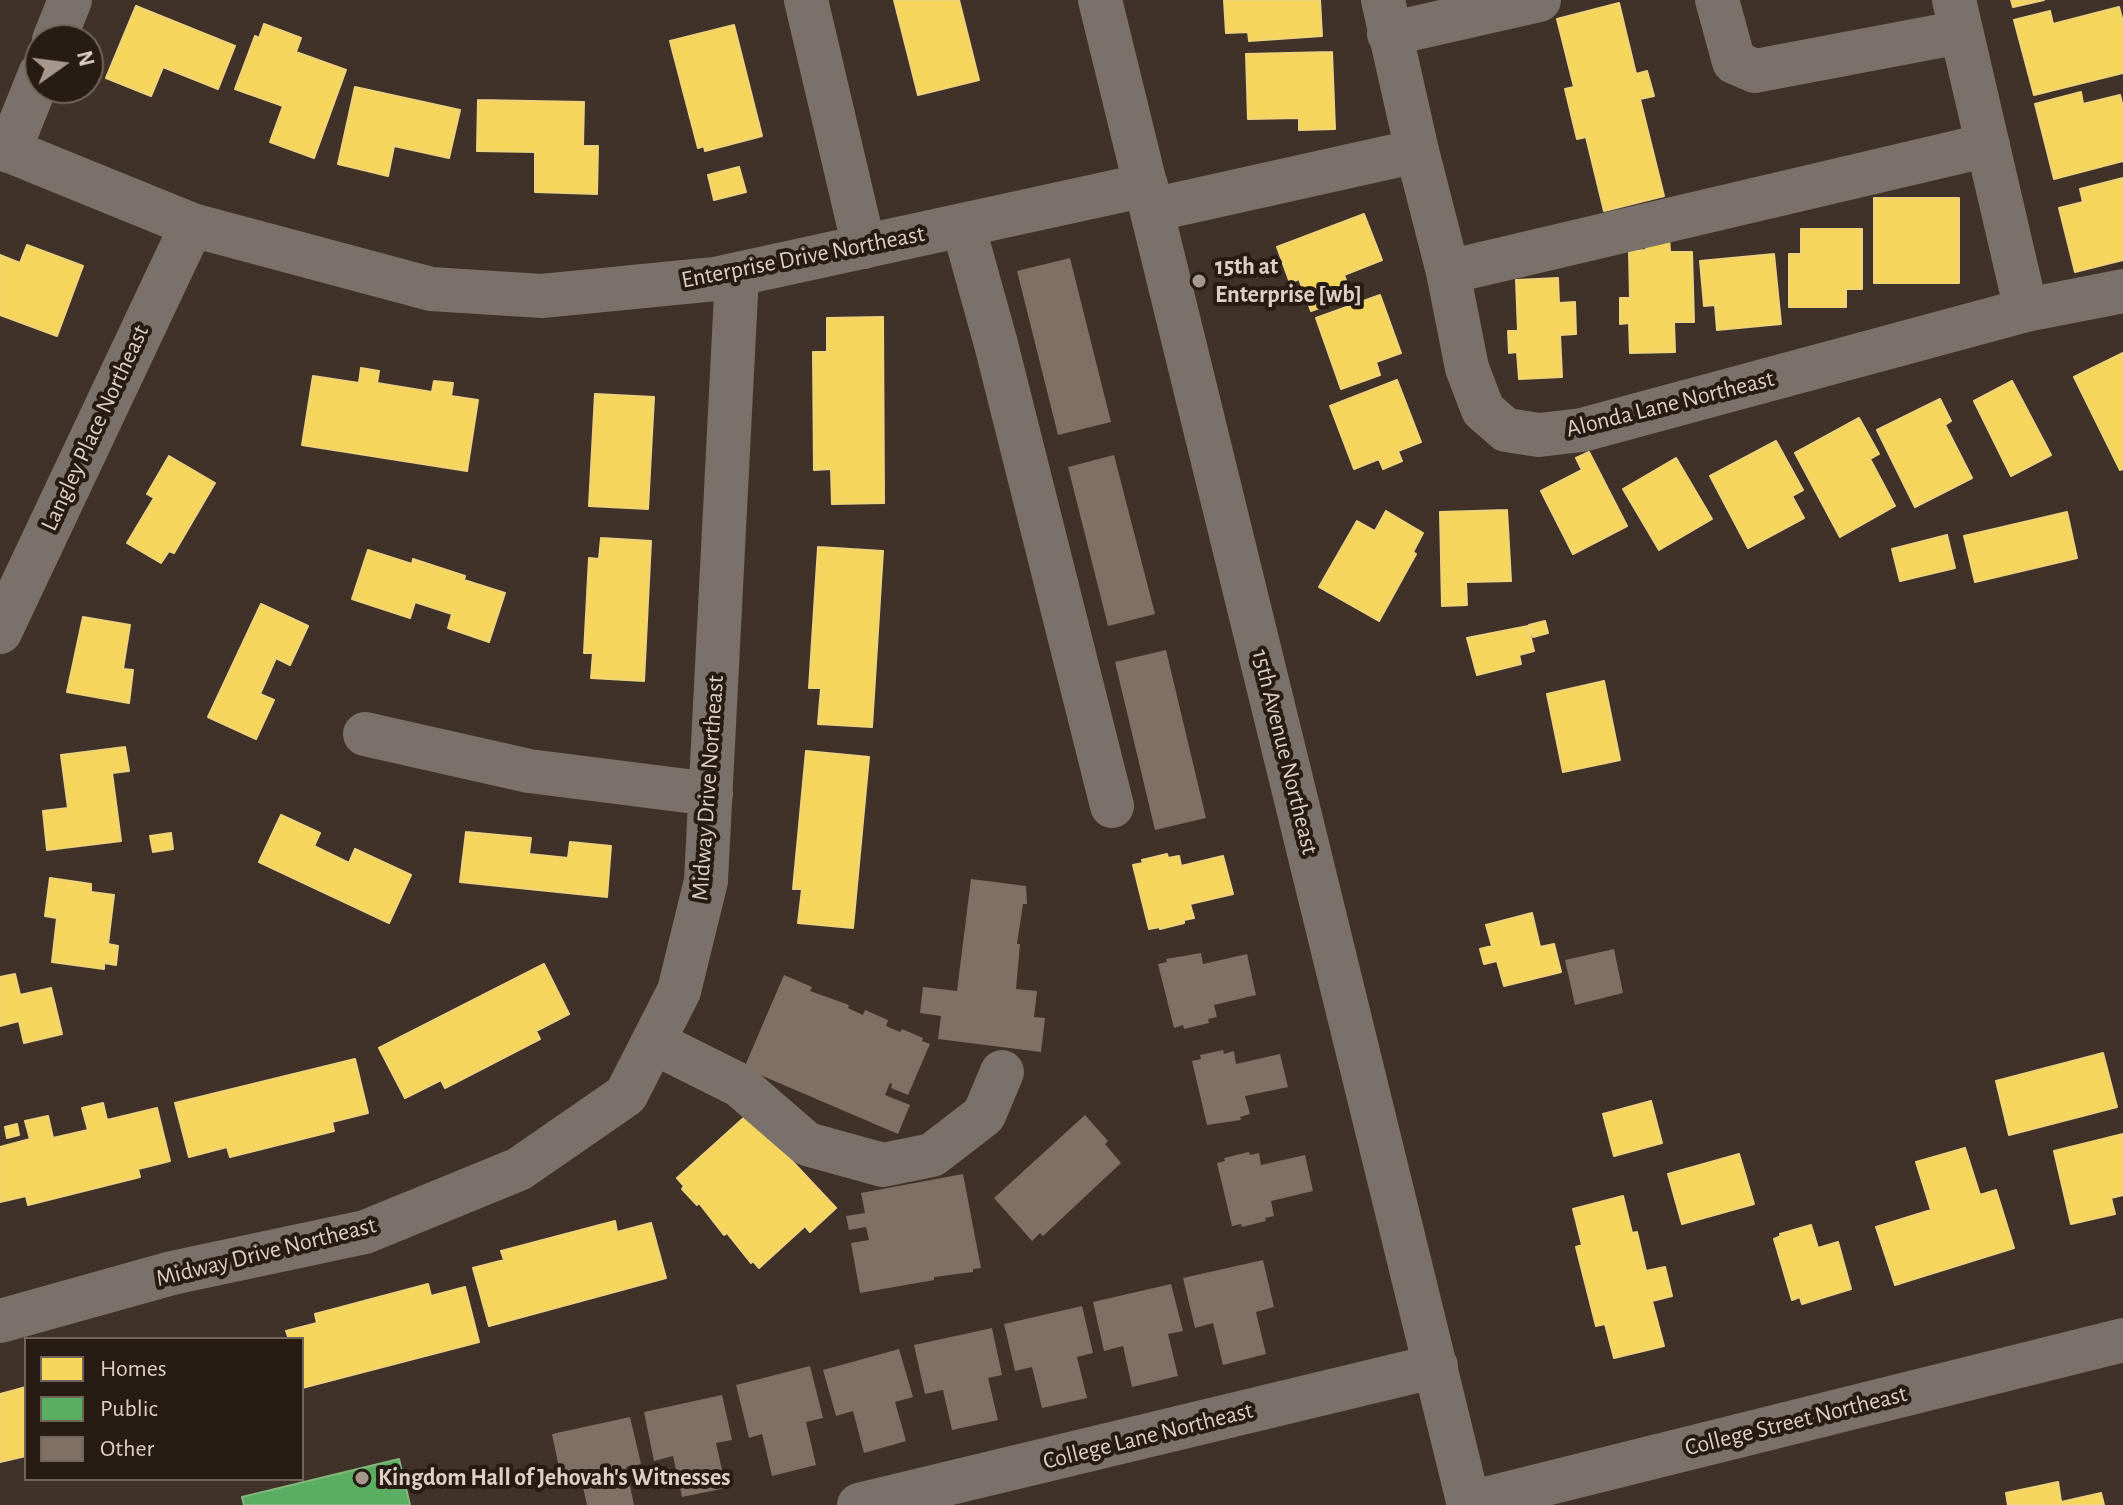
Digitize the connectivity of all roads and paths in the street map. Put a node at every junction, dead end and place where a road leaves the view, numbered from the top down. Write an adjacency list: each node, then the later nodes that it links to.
1 (70, 0): 8 (street)
2 (806, 0): 16 (street)
3 (1100, 0): 13 (street, 15th Avenue Northeast)
4 (1539, 0): 7 (street)
5 (1717, 0): 6 (street)
6 (1958, 16): 10 (street)
7 (1386, 17): 12 (street, Alonda Lane Northeast)
8 (60, 24)
9 (26, 104): 11 (street)
10 (1988, 145): 17 (street); 20 (street)
11 (5, 149): 14 (street, Enterprise Drive Northeast)
12 (1417, 151): 13 (street); 17 (street, Alonda Lane Northeast)
13 (1149, 198): 15 (street, Enterprise Drive Northeast); 29 (street, 15th Avenue Northeast)
14 (192, 225): 18 (street, Enterprise Drive Northeast); 21 (street, Langley Place Northeast)
15 (963, 225): 16 (street, Enterprise Drive Northeast); 24 (street)
16 (864, 247): 18 (street, Enterprise Drive Northeast)
17 (1448, 272): 20 (street, Alonda Lane Northeast)
18 (737, 275): 23 (street, Midway Drive Northeast)
19 (2123, 291): 20 (street, Alonda Lane Northeast)
20 (2026, 310)
21 (0, 632)
22 (365, 734): 23 (street)
23 (711, 794): 25 (street, Midway Drive Northeast)
24 (1112, 806)
25 (653, 1042): 26 (street); 27 (street, Midway Drive Northeast)
26 (1002, 1072)
27 (0, 1321)
28 (2123, 1340): 30 (street, College Street Northeast)
29 (1436, 1366): 30 (street, 15th Avenue Northeast); 31 (street, College Lane Northeast)
30 (1469, 1504)
31 (859, 1505)

